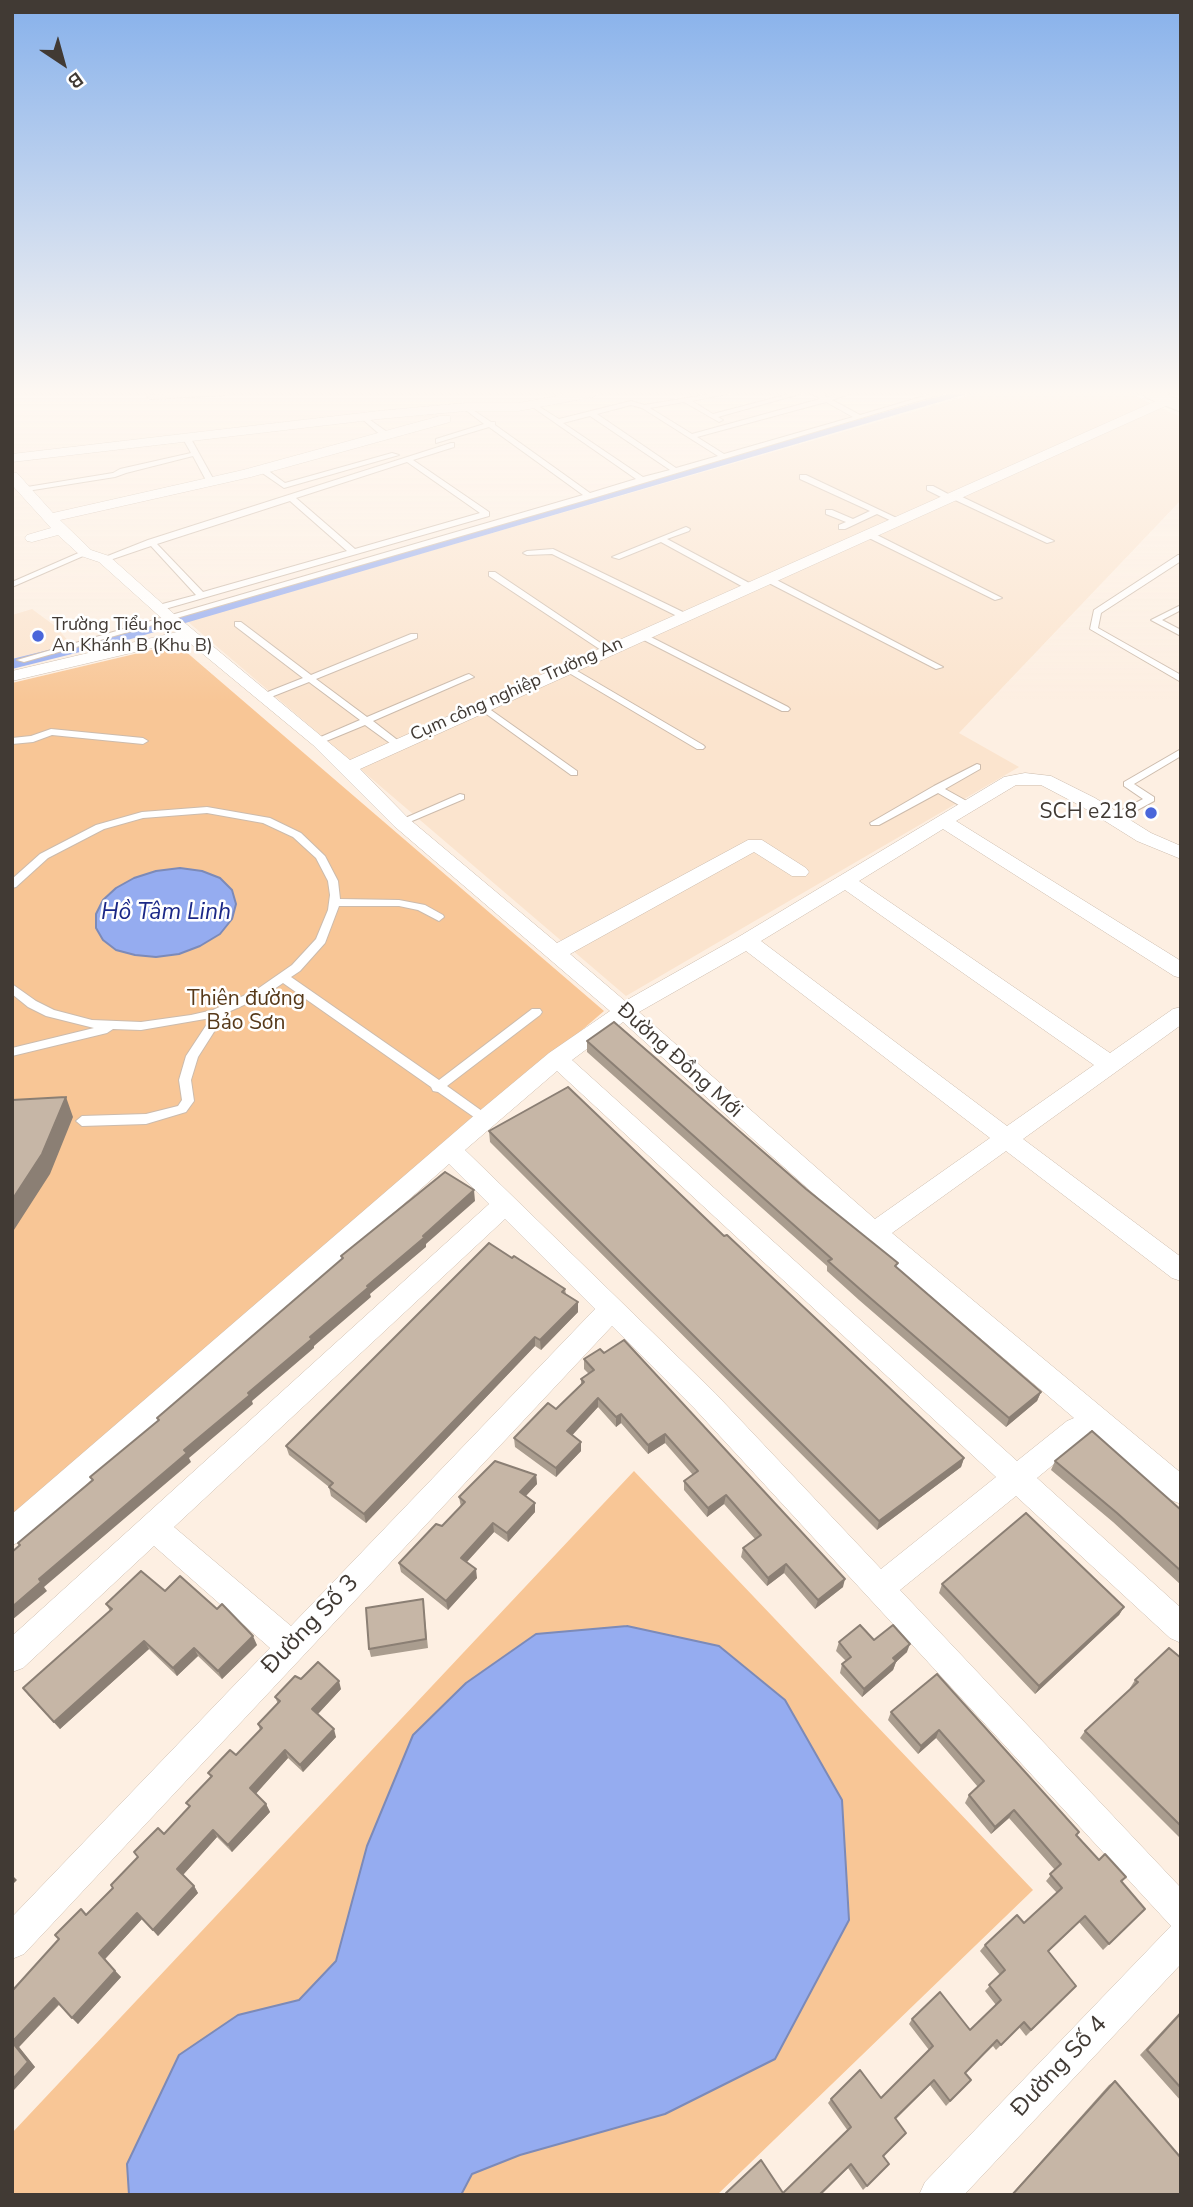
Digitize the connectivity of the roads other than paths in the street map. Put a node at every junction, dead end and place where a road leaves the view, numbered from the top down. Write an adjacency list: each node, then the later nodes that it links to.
1 (30, 496): 13 (street)
2 (159, 496): 13 (street)
3 (296, 496): 8 (lane)
4 (460, 496): 21 (lane)
5 (590, 496): 35 (lane)
6 (844, 496): 9 (lane)
7 (952, 497): 11 (street, Cụm công nghiệp Trường An); 19 (lane)
8 (290, 498): 20 (lane); 21 (lane)
9 (876, 511): 11 (lane); 12 (lane)
10 (829, 512): 12 (lane)
11 (898, 521): 16 (street, Cụm công nghiệp Trường An)
12 (853, 522): 14 (lane)
13 (55, 524): 17 (street); 22 (street)
14 (842, 527)
15 (686, 529): 18 (lane)
16 (868, 534): 28 (street, Cụm công nghiệp Trường An); 32 (lane)
17 (32, 538)
18 (661, 539): 25 (lane); 30 (lane)
19 (1050, 541)
20 (151, 542): 26 (lane); 31 (lane)
21 (353, 552): 31 (lane)
22 (86, 553): 26 (street); 29 (lane)
23 (527, 553): 34 (lane)
24 (1181, 556): 47 (lane)
25 (616, 557)
26 (104, 559): 35 (street)
27 (492, 574): 41 (lane)
28 (768, 579): 30 (street, Cụm công nghiệp Trường An); 42 (lane)
29 (12, 585)
30 (750, 587): 34 (street, Cụm công nghiệp Trường An)
31 (201, 595): 35 (lane)
32 (998, 598)
33 (1181, 607): 37 (lane)
34 (690, 613): 38 (street, Cụm công nghiệp Trường An)
35 (174, 621): 43 (street); 43 (lane); 48 (street, Đường Đồng Mới)
36 (238, 624): 46 (lane)
37 (1181, 633)
38 (641, 635): 41 (street, Cụm công nghiệp Trường An); 50 (lane)
39 (414, 636): 46 (lane)
40 (14, 650): 43 (lane)
41 (607, 650): 44 (street, Cụm công nghiệp Trường An)
42 (939, 667)
43 (23, 668)
44 (568, 668): 49 (street, Cụm công nghiệp Trường An); 56 (lane)
45 (469, 677): 51 (lane)
46 (307, 678): 48 (lane); 51 (lane)
47 (1181, 680)
48 (263, 697): 54 (street, Đường Đồng Mới)
49 (481, 706): 55 (street, Cụm công nghiệp Trường An); 60 (lane)
50 (785, 709)
51 (364, 720): 54 (lane); 55 (lane)
52 (12, 741): 53 (lane)
53 (143, 741)
54 (319, 741): 59 (street, Đường Đồng Mới)
55 (397, 744): 59 (street, Cụm công nghiệp Trường An)
56 (700, 747)
57 (1181, 752): 64 (lane)
58 (977, 766): 61 (lane)
59 (348, 768): 66 (street, Đường Đồng Mới)
60 (574, 774)
61 (937, 788): 63 (lane); 67 (lane)
62 (460, 797): 66 (lane)
63 (968, 806): 65 (street); 68 (street)
64 (1126, 812)
65 (944, 821): 70 (street); 76 (street)
66 (401, 822): 75 (street, Đường Đồng Mới)
67 (875, 822)
68 (1181, 853)
69 (799, 872): 75 (street)
70 (846, 881): 74 (street); 86 (street)
71 (12, 885): 72 (lane)
72 (334, 902): 73 (lane); 77 (lane)
73 (439, 917)
74 (747, 941): 80 (street); 90 (street)
75 (556, 953): 80 (street, Đường Đồng Mới)
76 (1181, 971)
77 (284, 978): 79 (lane); 87 (lane)
78 (12, 988): 83 (lane)
79 (222, 1010): 83 (lane); 89 (lane)
80 (624, 1011): 85 (street); 93 (street, Đường Đồng Mới)
81 (536, 1012): 87 (lane)
82 (1181, 1014): 86 (street)
83 (116, 1026): 84 (lane)
84 (12, 1052)
85 (557, 1059): 88 (street); 97 (street)
86 (1108, 1063): 90 (street)
87 (437, 1088): 88 (lane)
88 (485, 1119): 91 (street)
89 (82, 1121)
90 (1006, 1139): 93 (street); 94 (street)
91 (450, 1150): 92 (street); 100 (street)
92 (505, 1204): 95 (street); 99 (street)
93 (874, 1233): 98 (street, Đường Đồng Mới)
94 (1181, 1271)
95 (611, 1309): 101 (street); 103 (street, Đường Số 3)
96 (1077, 1429): 97 (street)
97 (1017, 1479): 101 (street); 102 (street)
98 (1181, 1491)
99 (153, 1527): 103 (street); 104 (street)
100 (12, 1532)
101 (880, 1588): 105 (street)
102 (1181, 1628)
103 (291, 1646): 107 (street, Đường Số 3)
104 (12, 1657)
105 (1181, 1913)
106 (1181, 1939): 108 (street, Đường Số 4)
107 (12, 1942)
108 (939, 2195)

